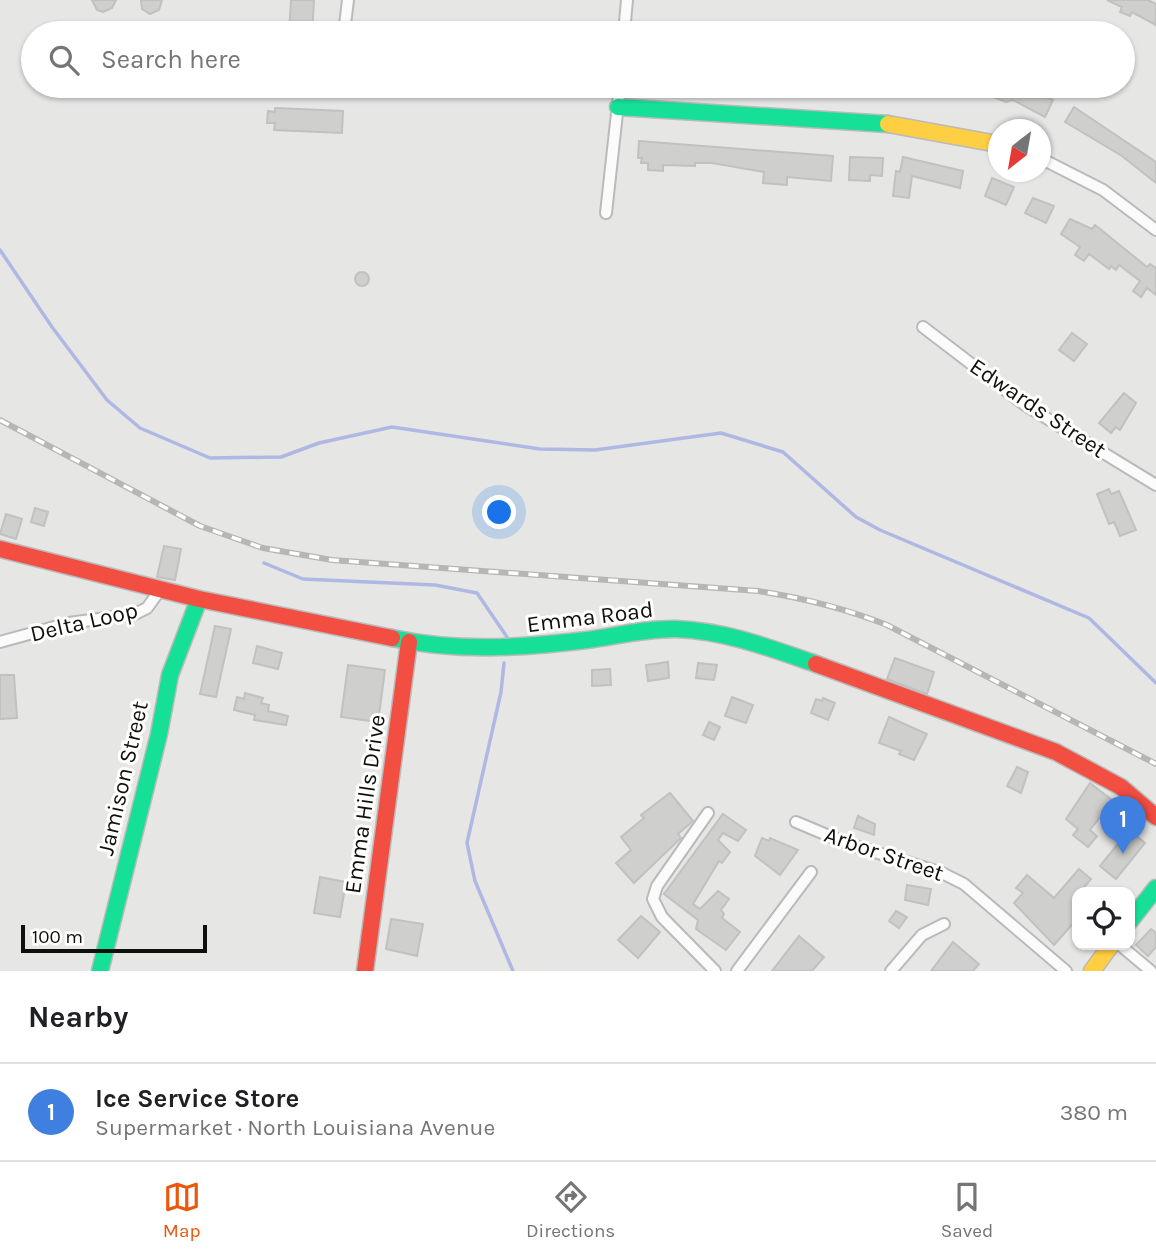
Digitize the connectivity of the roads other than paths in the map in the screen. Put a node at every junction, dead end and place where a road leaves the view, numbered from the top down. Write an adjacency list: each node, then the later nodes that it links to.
1 (348, 0): 3 (street)
2 (627, 0): 4 (street)
3 (345, 21)
4 (625, 21)
5 (619, 98): 6 (street)
6 (618, 107): 7 (street); 9 (street)
7 (988, 142)
8 (1051, 163): 10 (street)
9 (606, 213)
10 (1156, 230)
11 (923, 327): 12 (street, Edwards Street)
12 (1156, 485)
13 (0, 549): 14 (street, Emma Road)
14 (160, 590): 15 (street, Emma Road); 16 (street, Delta Loop)
15 (199, 599): 17 (street, Emma Road); 27 (street, Jamison Street)
16 (0, 642)
17 (409, 642): 19 (street, Emma Road); 28 (street, Emma Hills Drive)
18 (708, 813): 29 (street)
19 (1156, 817)
20 (796, 822): 32 (street, Arbor Street)
21 (811, 872): 30 (street)
22 (1156, 888): 23 (street)
23 (1135, 915)
24 (944, 924): 31 (street)
25 (1107, 950): 33 (street)
26 (1126, 950): 34 (street)
27 (100, 971)
28 (365, 971)
29 (715, 971)
30 (737, 971)
31 (891, 971)
32 (1066, 971)
33 (1092, 971)
34 (1151, 971)

